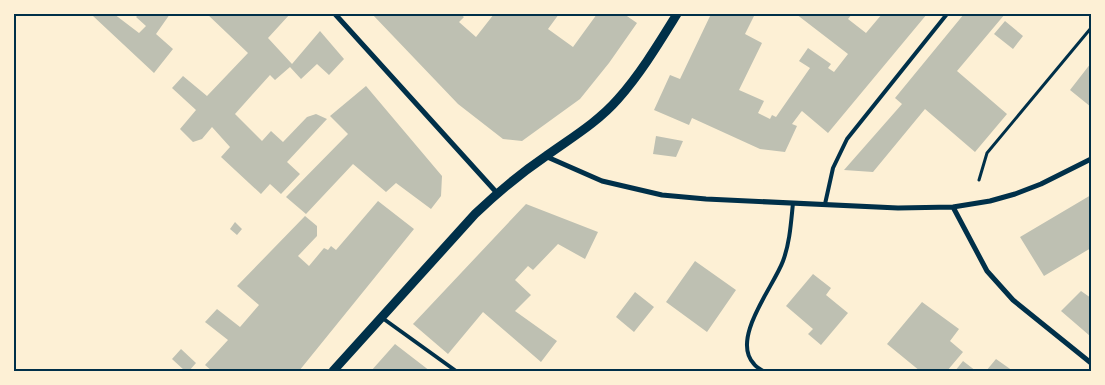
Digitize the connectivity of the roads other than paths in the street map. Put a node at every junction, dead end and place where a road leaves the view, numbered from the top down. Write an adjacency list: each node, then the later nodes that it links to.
1 (335, 14): 6 (street)
2 (676, 14): 4 (street)
3 (947, 14): 8 (lane)
4 (545, 156): 6 (street); 7 (street)
5 (1091, 159): 9 (street)
6 (497, 193): 10 (street)
7 (793, 203): 8 (street); 14 (lane)
8 (825, 204): 9 (street)
9 (953, 207): 11 (street)
10 (381, 317): 12 (street); 13 (lane)
11 (1091, 363)
12 (333, 371)
13 (456, 371)
14 (763, 371)

